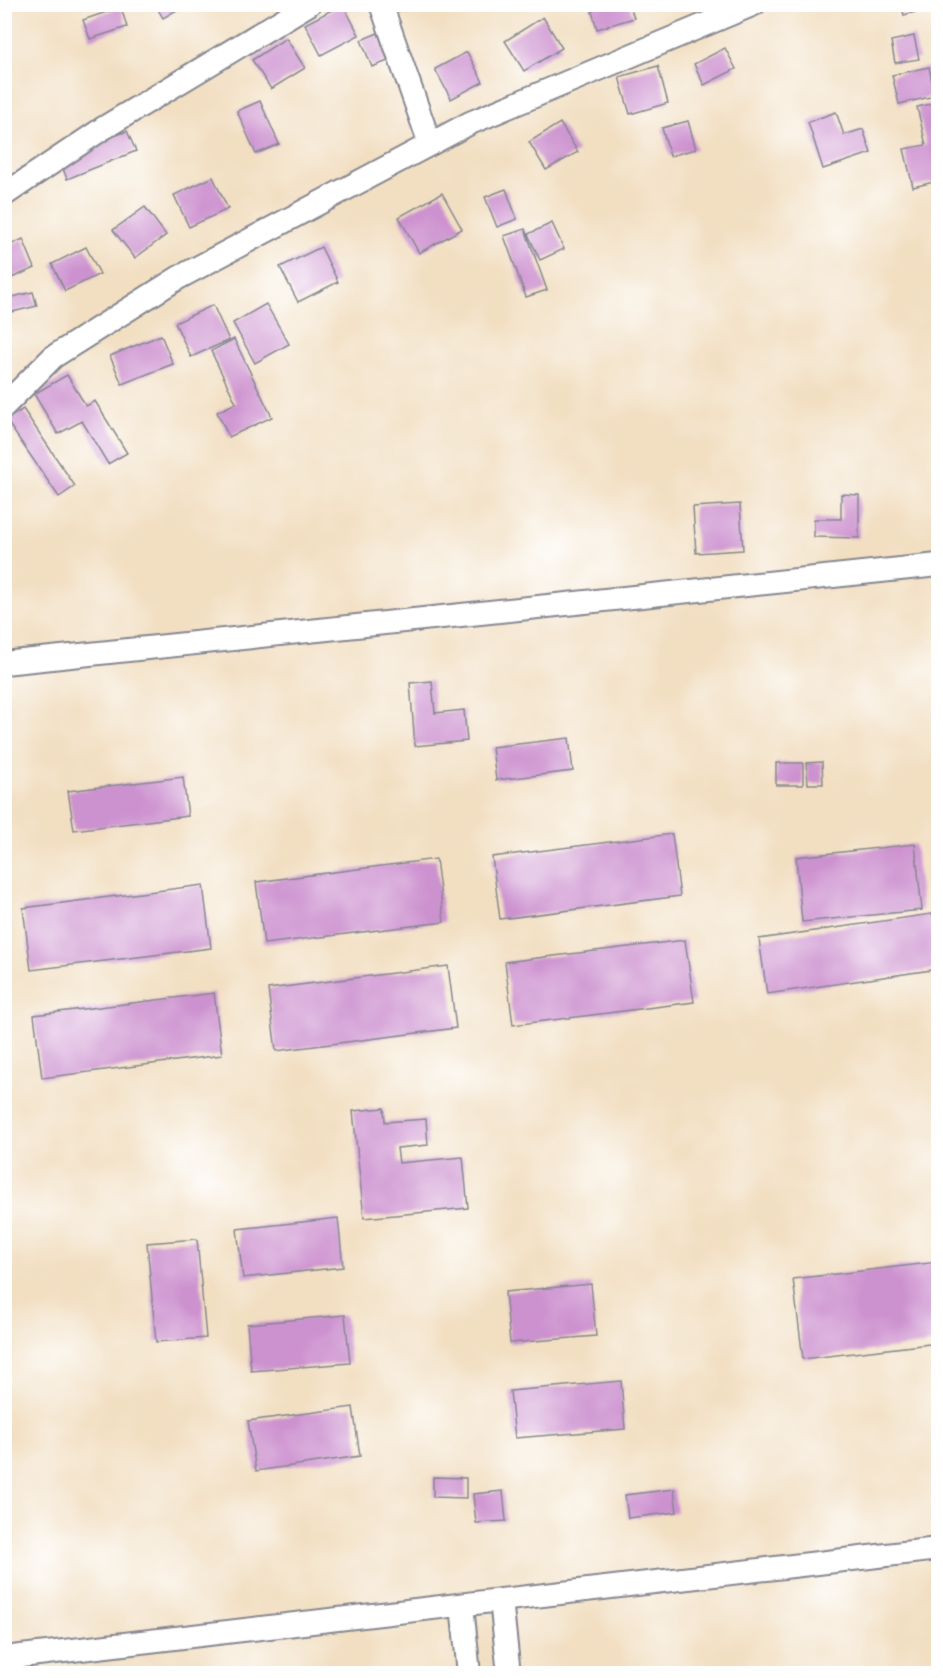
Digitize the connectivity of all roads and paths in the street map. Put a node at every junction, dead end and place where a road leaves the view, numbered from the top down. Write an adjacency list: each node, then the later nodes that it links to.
1 (309, 4): 5 (street)
2 (381, 4): 4 (street)
3 (754, 4): 4 (street)
4 (430, 144): 6 (street)
5 (4, 195)
6 (4, 406)
7 (939, 565): 8 (street)
8 (4, 663)
9 (939, 1549): 10 (street)
10 (501, 1600): 11 (street); 14 (street)
11 (462, 1605): 12 (street); 13 (street)
12 (4, 1658)
13 (469, 1674)
14 (509, 1674)

